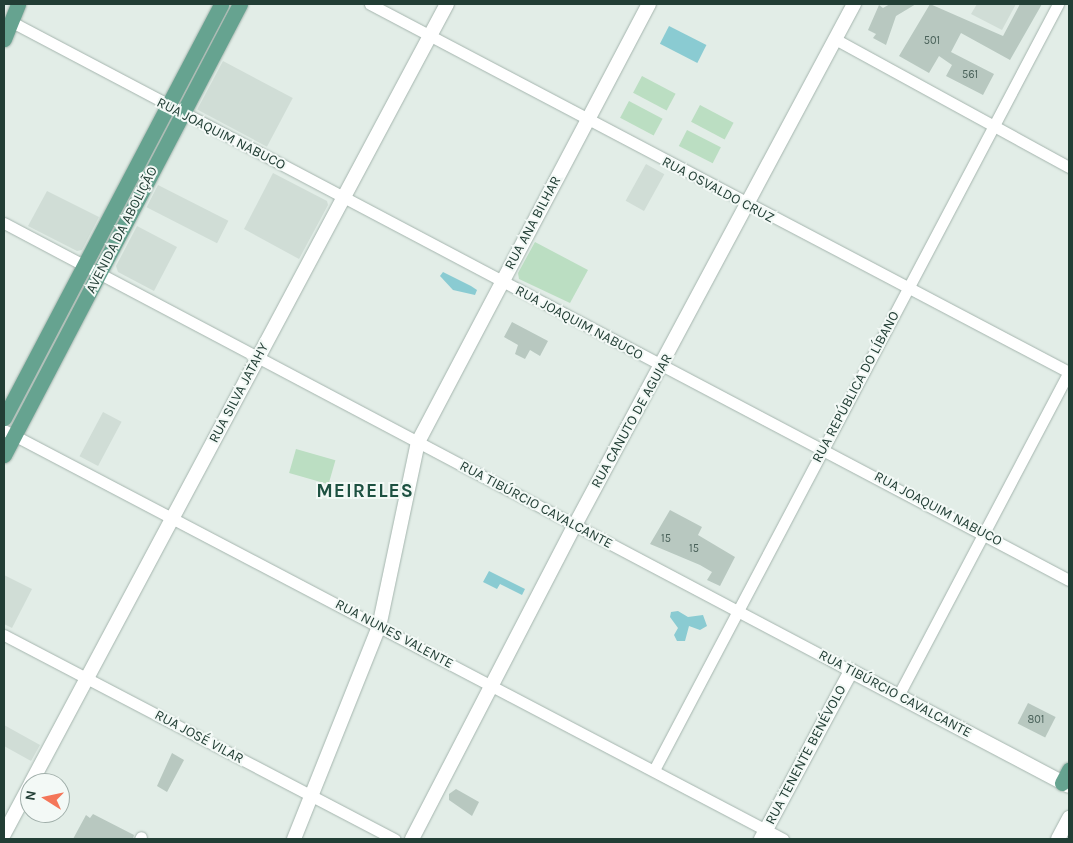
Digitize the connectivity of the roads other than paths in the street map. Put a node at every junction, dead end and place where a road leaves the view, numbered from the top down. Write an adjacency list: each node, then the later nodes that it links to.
1 (18, 4): 9 (main road)
2 (221, 4): 13 (main road, AVENIDA DA ABOLIÇÃO)
3 (240, 4): 14 (main road, AVENIDA DA ABOLIÇÃO)
4 (370, 4): 10 (street, RUA OSVALDO CRUZ)
5 (447, 4): 10 (street, RUA SILVA JATAHY)
6 (649, 4): 15 (street, RUA ANA BILHAR)
7 (854, 4): 12 (street, RUA CANUTO DE AGUIAR)
8 (1058, 4): 16 (street, RUA REPÚBLICA DO LÍBANO)
9 (10, 22): 11 (main road); 13 (street, RUA JOAQUIM NABUCO)
10 (430, 36): 15 (street, RUA OSVALDO CRUZ); 18 (street, RUA SILVA JATAHY)
11 (4, 38)
12 (835, 39): 16 (street); 19 (street, RUA CANUTO DE AGUIAR)
13 (168, 106): 14 (street, RUA JOAQUIM NABUCO); 21 (main road, AVENIDA DA ABOLIÇÃO)
14 (182, 113): 18 (street, RUA JOAQUIM NABUCO); 22 (main road, AVENIDA DA ABOLIÇÃO)
15 (588, 121): 19 (street, RUA OSVALDO CRUZ); 23 (street, RUA ANA BILHAR)
16 (993, 125): 17 (street); 24 (street, RUA REPÚBLICA DO LÍBANO)
17 (1069, 167)
18 (344, 196): 23 (street, RUA JOAQUIM NABUCO); 25 (street, RUA SILVA JATAHY)
19 (747, 205): 24 (street, RUA OSVALDO CRUZ); 26 (street, RUA CANUTO DE AGUIAR)
20 (4, 223): 21 (street, RUA TIBÚRCIO CAVALCANTE)
21 (84, 265): 22 (street, RUA TIBÚRCIO CAVALCANTE); 28 (main road, AVENIDA DA ABOLIÇÃO)
22 (100, 273): 25 (street, RUA TIBÚRCIO CAVALCANTE); 29 (main road, AVENIDA DA ABOLIÇÃO)
23 (501, 282): 26 (street, RUA JOAQUIM NABUCO); 30 (street, RUA ANA BILHAR)
24 (907, 288): 27 (street, RUA OSVALDO CRUZ); 31 (street, RUA REPÚBLICA DO LÍBANO)
25 (258, 358): 30 (street, RUA TIBÚRCIO CAVALCANTE); 33 (street, RUA SILVA JATAHY)
26 (662, 366): 31 (street, RUA JOAQUIM NABUCO); 34 (street, RUA CANUTO DE AGUIAR)
27 (1069, 372): 35 (street)
28 (4, 418)
29 (9, 433): 32 (main road, AVENIDA DA ABOLIÇÃO); 33 (street, RUA NUNES VALENTE)
30 (418, 442): 34 (street, RUA TIBÚRCIO CAVALCANTE); 38 (street, RUA ANA BILHAR)
31 (824, 448): 35 (street, RUA JOAQUIM NABUCO); 37 (street, RUA REPÚBLICA DO LÍBANO)
32 (4, 455)
33 (173, 517): 38 (street, RUA NUNES VALENTE); 41 (street, RUA SILVA JATAHY)
34 (575, 525): 37 (street, RUA TIBÚRCIO CAVALCANTE); 42 (street, RUA CANUTO DE AGUIAR)
35 (983, 533): 36 (street, RUA JOAQUIM NABUCO); 43 (street)
36 (1069, 580)
37 (738, 610): 40 (street, RUA TIBÚRCIO CAVALCANTE); 44 (street, RUA REPÚBLICA DO LÍBANO)
38 (379, 627): 42 (street, RUA NUNES VALENTE); 47 (street, RUA ANA BILHAR)
39 (4, 635): 41 (street, RUA JOSÉ VILAR)
40 (851, 671): 43 (street, RUA TIBÚRCIO CAVALCANTE); 51 (street, RUA TENENTE BENÉVOLO)
41 (87, 678): 45 (street, RUA SILVA JATAHY); 47 (street, RUA JOSÉ VILAR)
42 (494, 687): 44 (street, RUA NUNES VALENTE); 54 (street, RUA CANUTO DE AGUIAR)
43 (898, 696): 46 (street, RUA TIBÚRCIO CAVALCANTE)
44 (654, 770): 51 (street, RUA NUNES VALENTE)
45 (36, 773)
46 (1067, 780)
47 (313, 797): 52 (street, RUA ANA BILHAR); 53 (street, RUA JOSÉ VILAR)
48 (20, 803): 50 (street, RUA SILVA JATAHY)
49 (1069, 818): 56 (street)
50 (4, 834)
51 (763, 835): 55 (street, RUA NUNES VALENTE)
52 (294, 839)
53 (395, 839)
54 (412, 839)
55 (783, 839)
56 (1058, 839)

